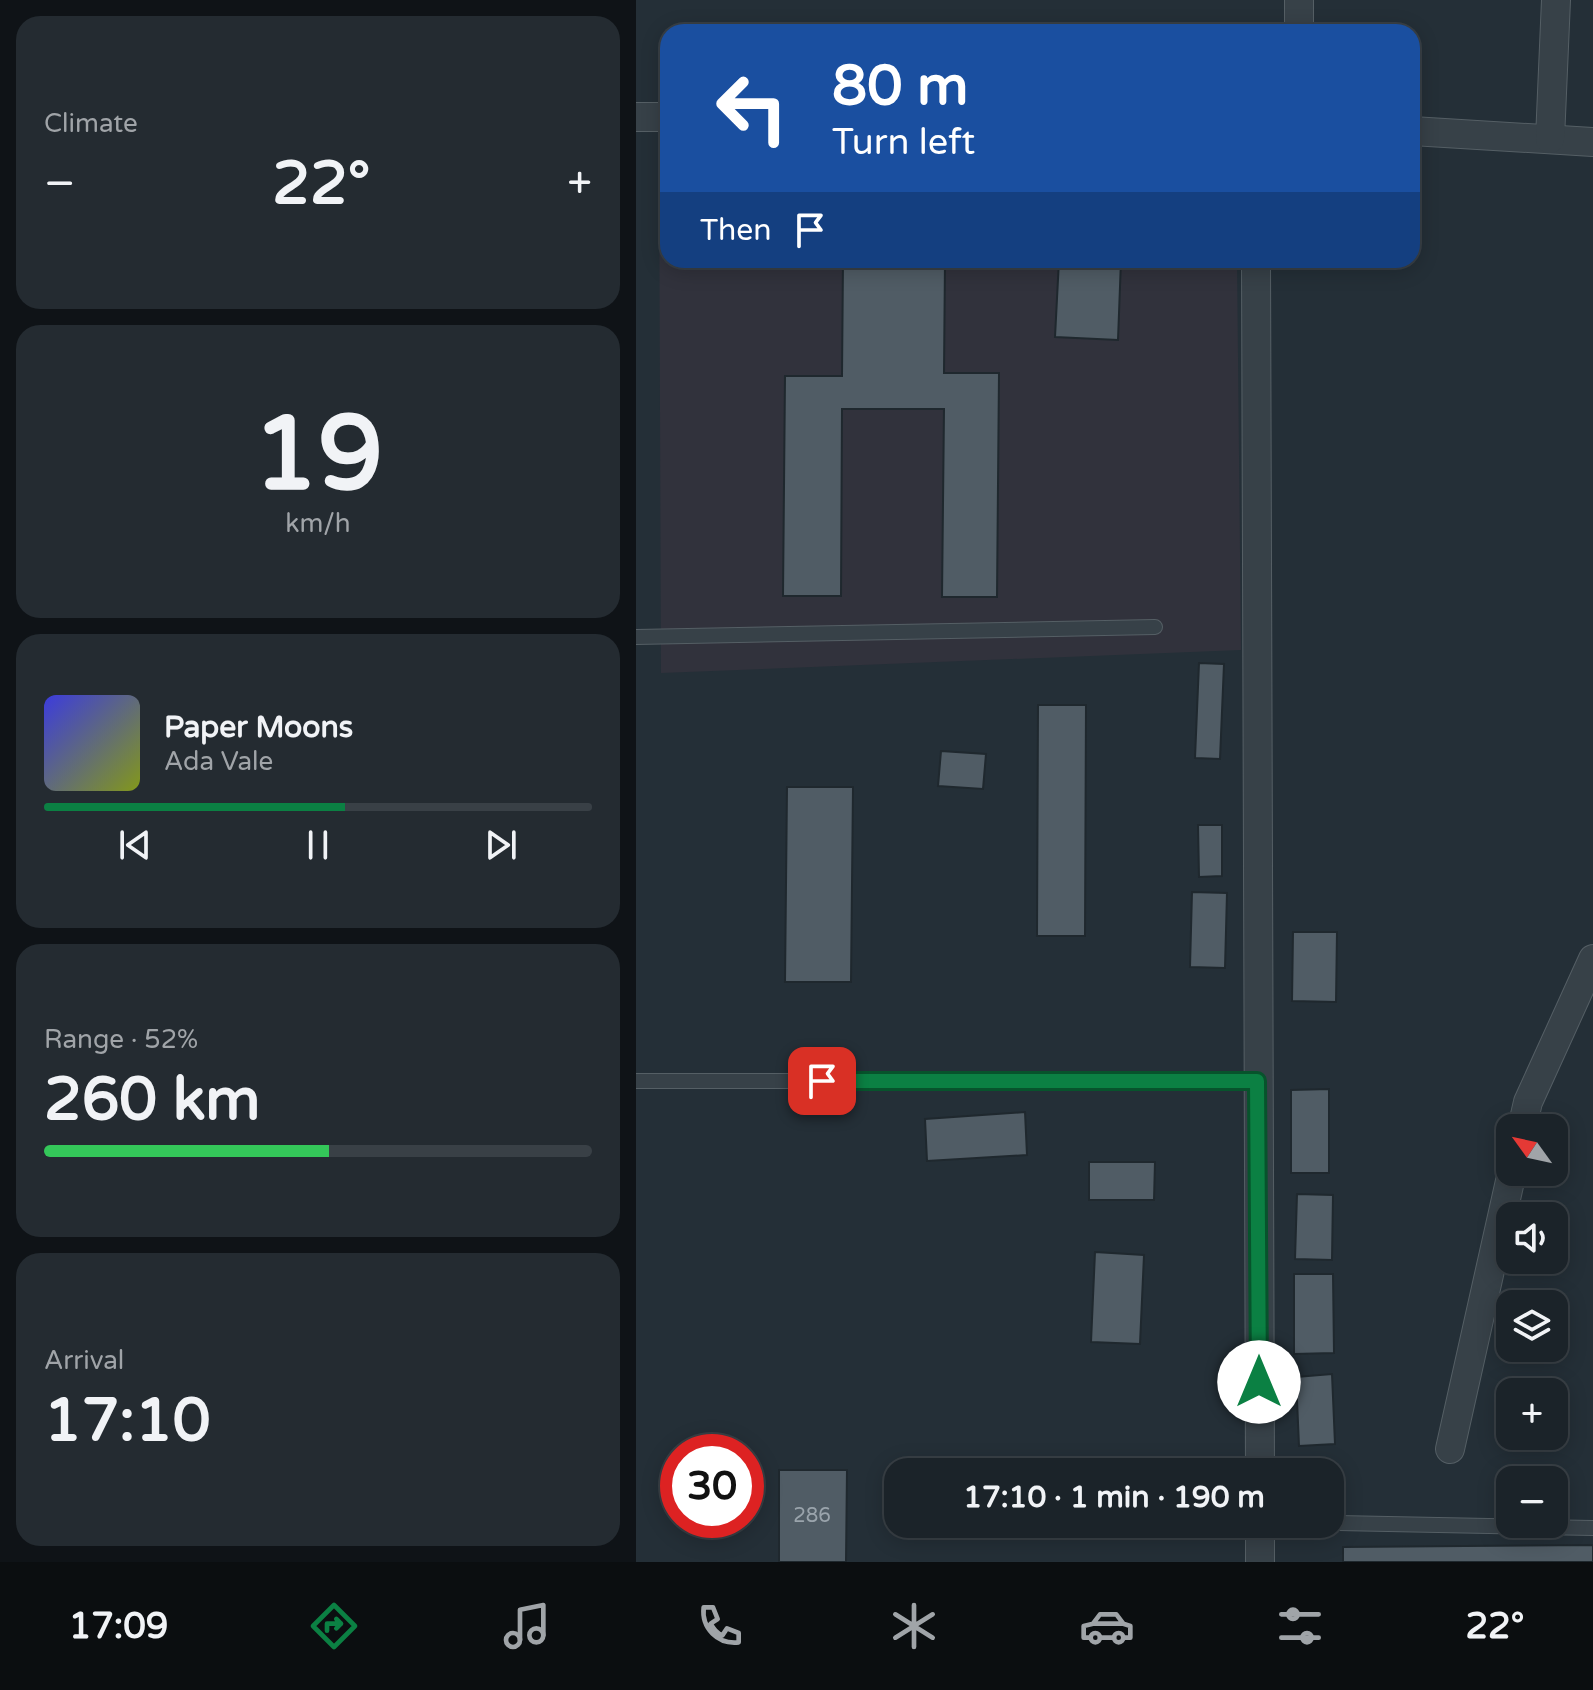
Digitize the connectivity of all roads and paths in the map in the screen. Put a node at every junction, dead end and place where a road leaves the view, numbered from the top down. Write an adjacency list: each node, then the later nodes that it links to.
1 (1299, 0): 3 (street)
2 (1556, 0): 7 (street)
3 (1299, 24)
4 (636, 117): 5 (street)
5 (660, 117)
6 (1420, 131): 7 (street)
7 (1550, 139): 8 (street)
8 (1593, 142)
9 (1256, 268): 14 (street)
10 (1155, 627): 11 (lane)
11 (636, 637)
12 (1593, 959): 15 (street)
13 (636, 1081): 14 (lane)
14 (1257, 1081): 18 (street)
15 (1525, 1114)
16 (1509, 1186): 17 (street)
17 (1450, 1449)
18 (1260, 1458)
19 (1344, 1523): 20 (lane)
20 (1593, 1528)
21 (1260, 1538): 22 (street)
22 (1260, 1562)

